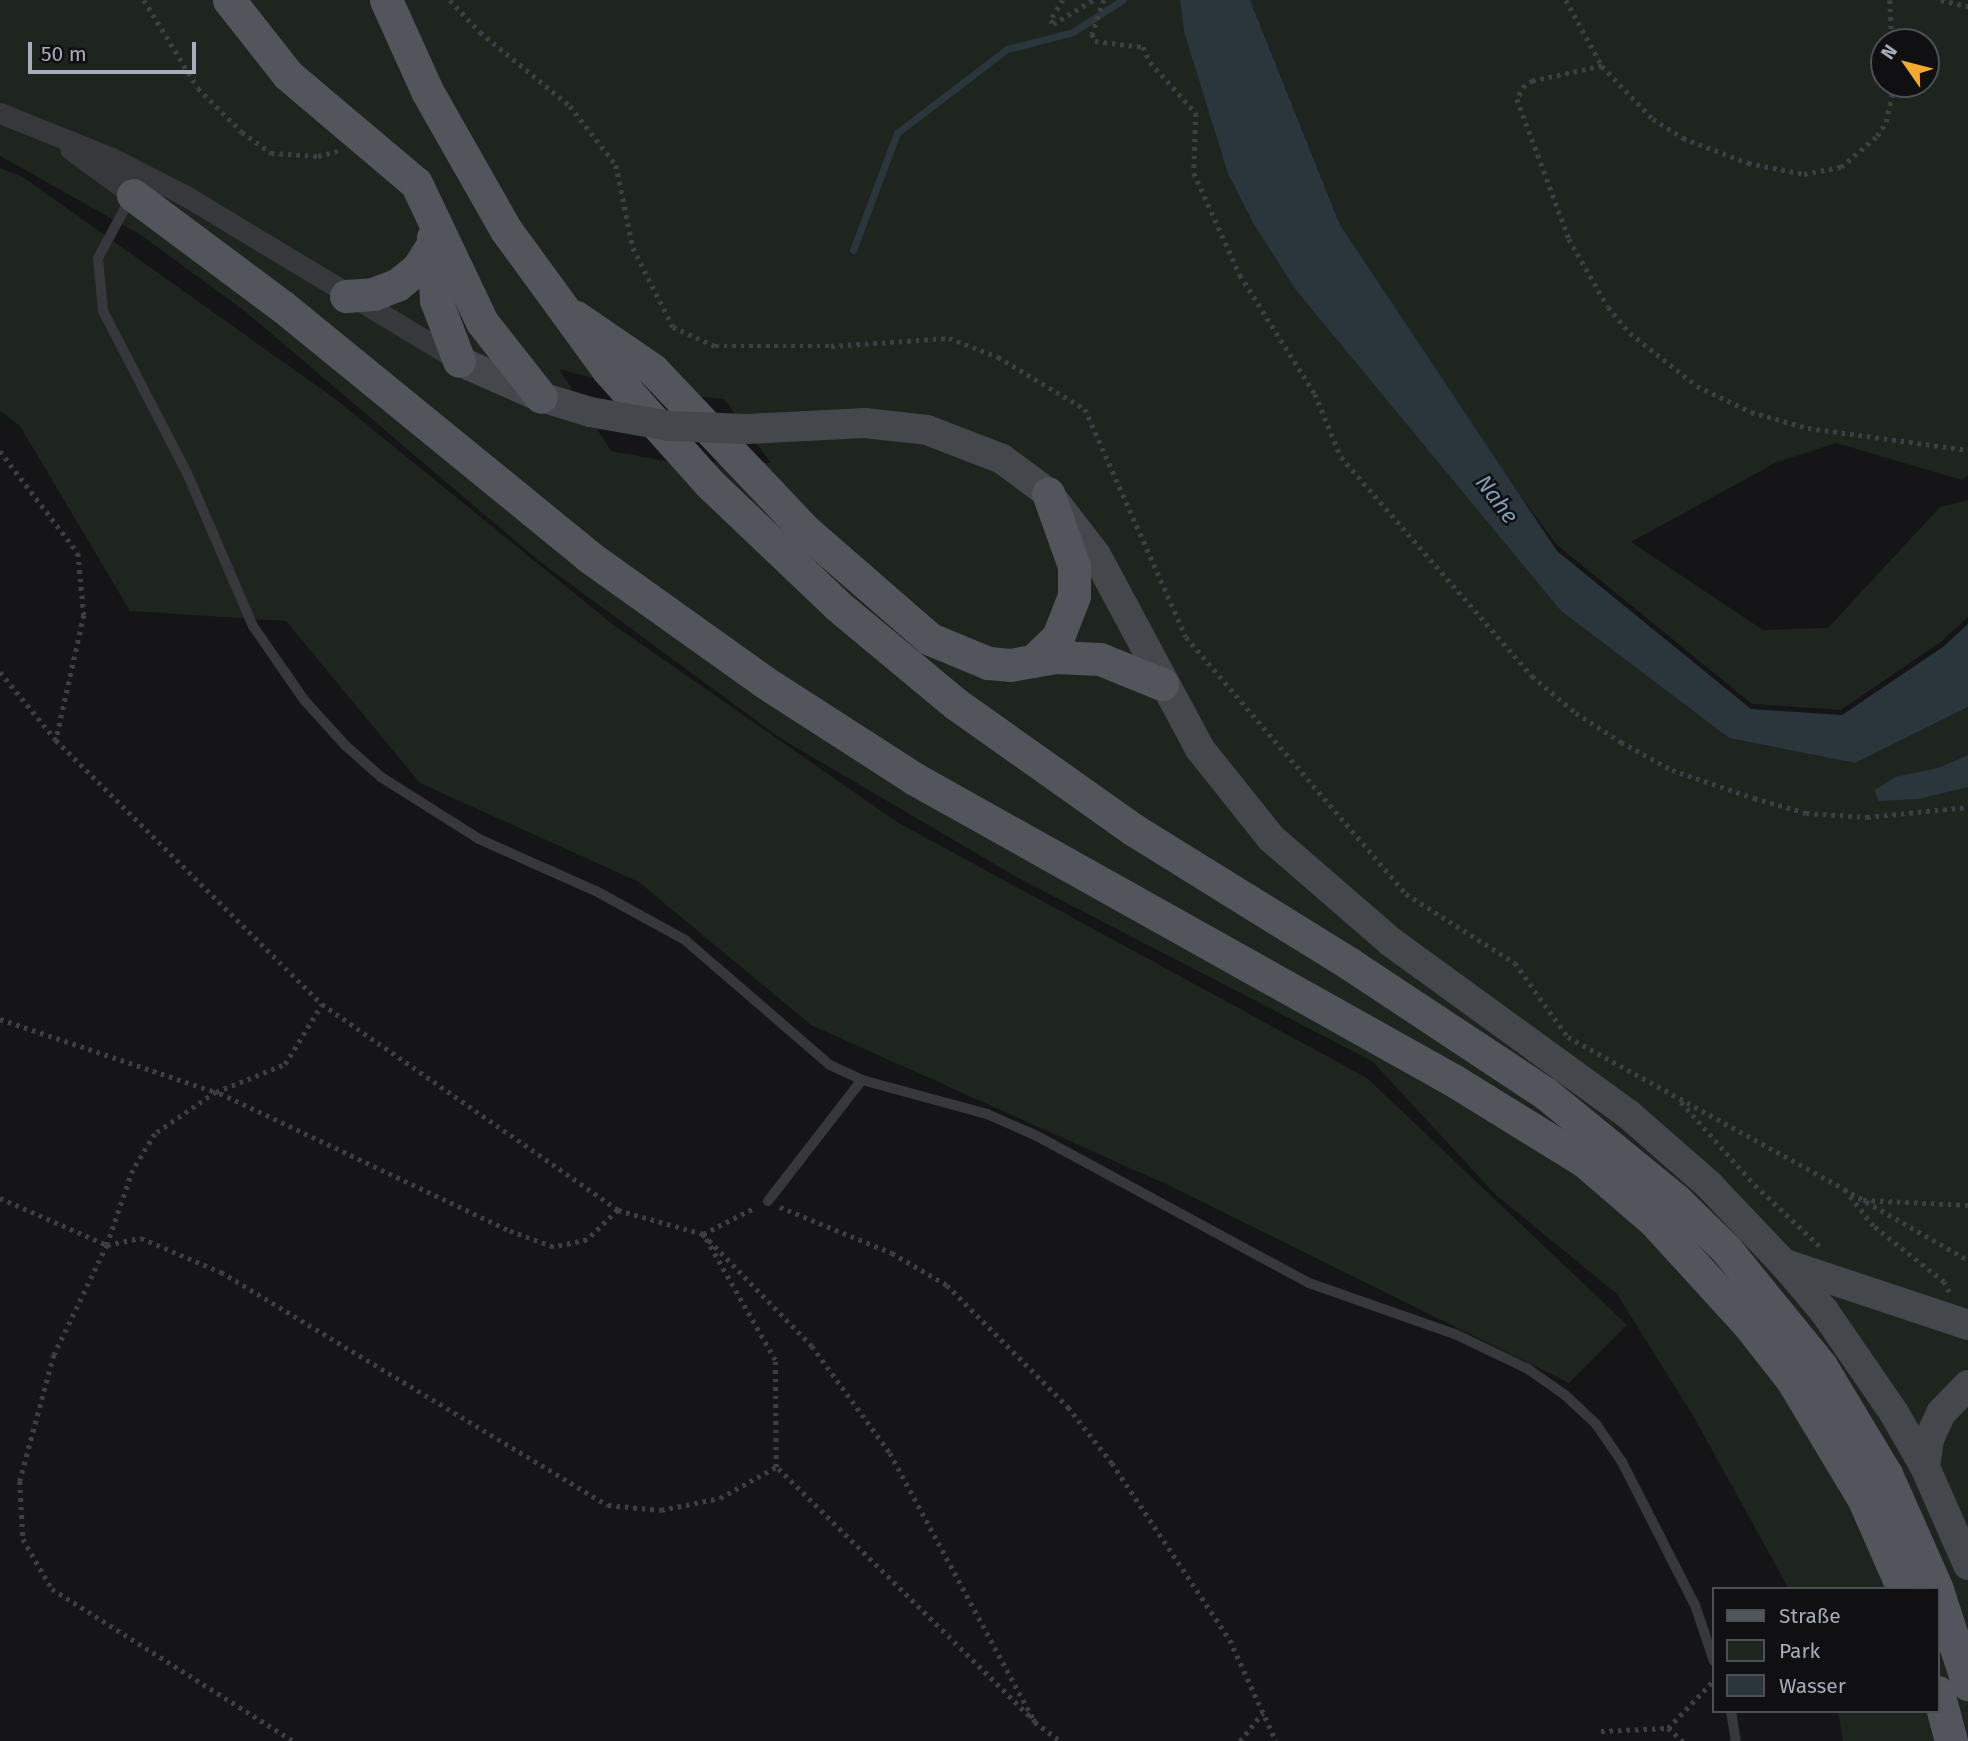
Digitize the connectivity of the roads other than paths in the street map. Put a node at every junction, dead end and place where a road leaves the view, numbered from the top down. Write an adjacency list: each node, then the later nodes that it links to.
1 (229, 0): 6 (main road)
2 (386, 0): 8 (main road)
3 (0, 113): 4 (street)
4 (40, 127): 5 (street); 7 (street)
5 (133, 195): 15 (lane); 16 (main road)
6 (433, 232): 7 (main road); 9 (main road); 10 (main road)
7 (346, 296): 9 (street)
8 (561, 310): 12 (main road); 14 (main road)
9 (458, 361): 10 (main road)
10 (541, 397): 11 (main road, bridge)
11 (1048, 493): 12 (main road); 13 (main road)
12 (1033, 661): 13 (main road)
13 (1162, 684): 18 (main road)
14 (1350, 964): 16 (main road); 24 (main road)
15 (862, 1080): 17 (lane); 26 (lane)
16 (1586, 1162): 23 (main road)
17 (768, 1202)
18 (1784, 1264): 19 (main road); 21 (main road)
19 (1962, 1323)
20 (1968, 1385): 21 (main road)
21 (1925, 1467): 22 (main road)
22 (1968, 1565)
23 (1902, 1587)
24 (1936, 1587)
25 (1940, 1597): 27 (main road)
26 (1713, 1658)
27 (1968, 1684)
28 (1940, 1700): 31 (main road)
29 (1731, 1713): 30 (lane)
30 (1736, 1741)
31 (1951, 1741)

